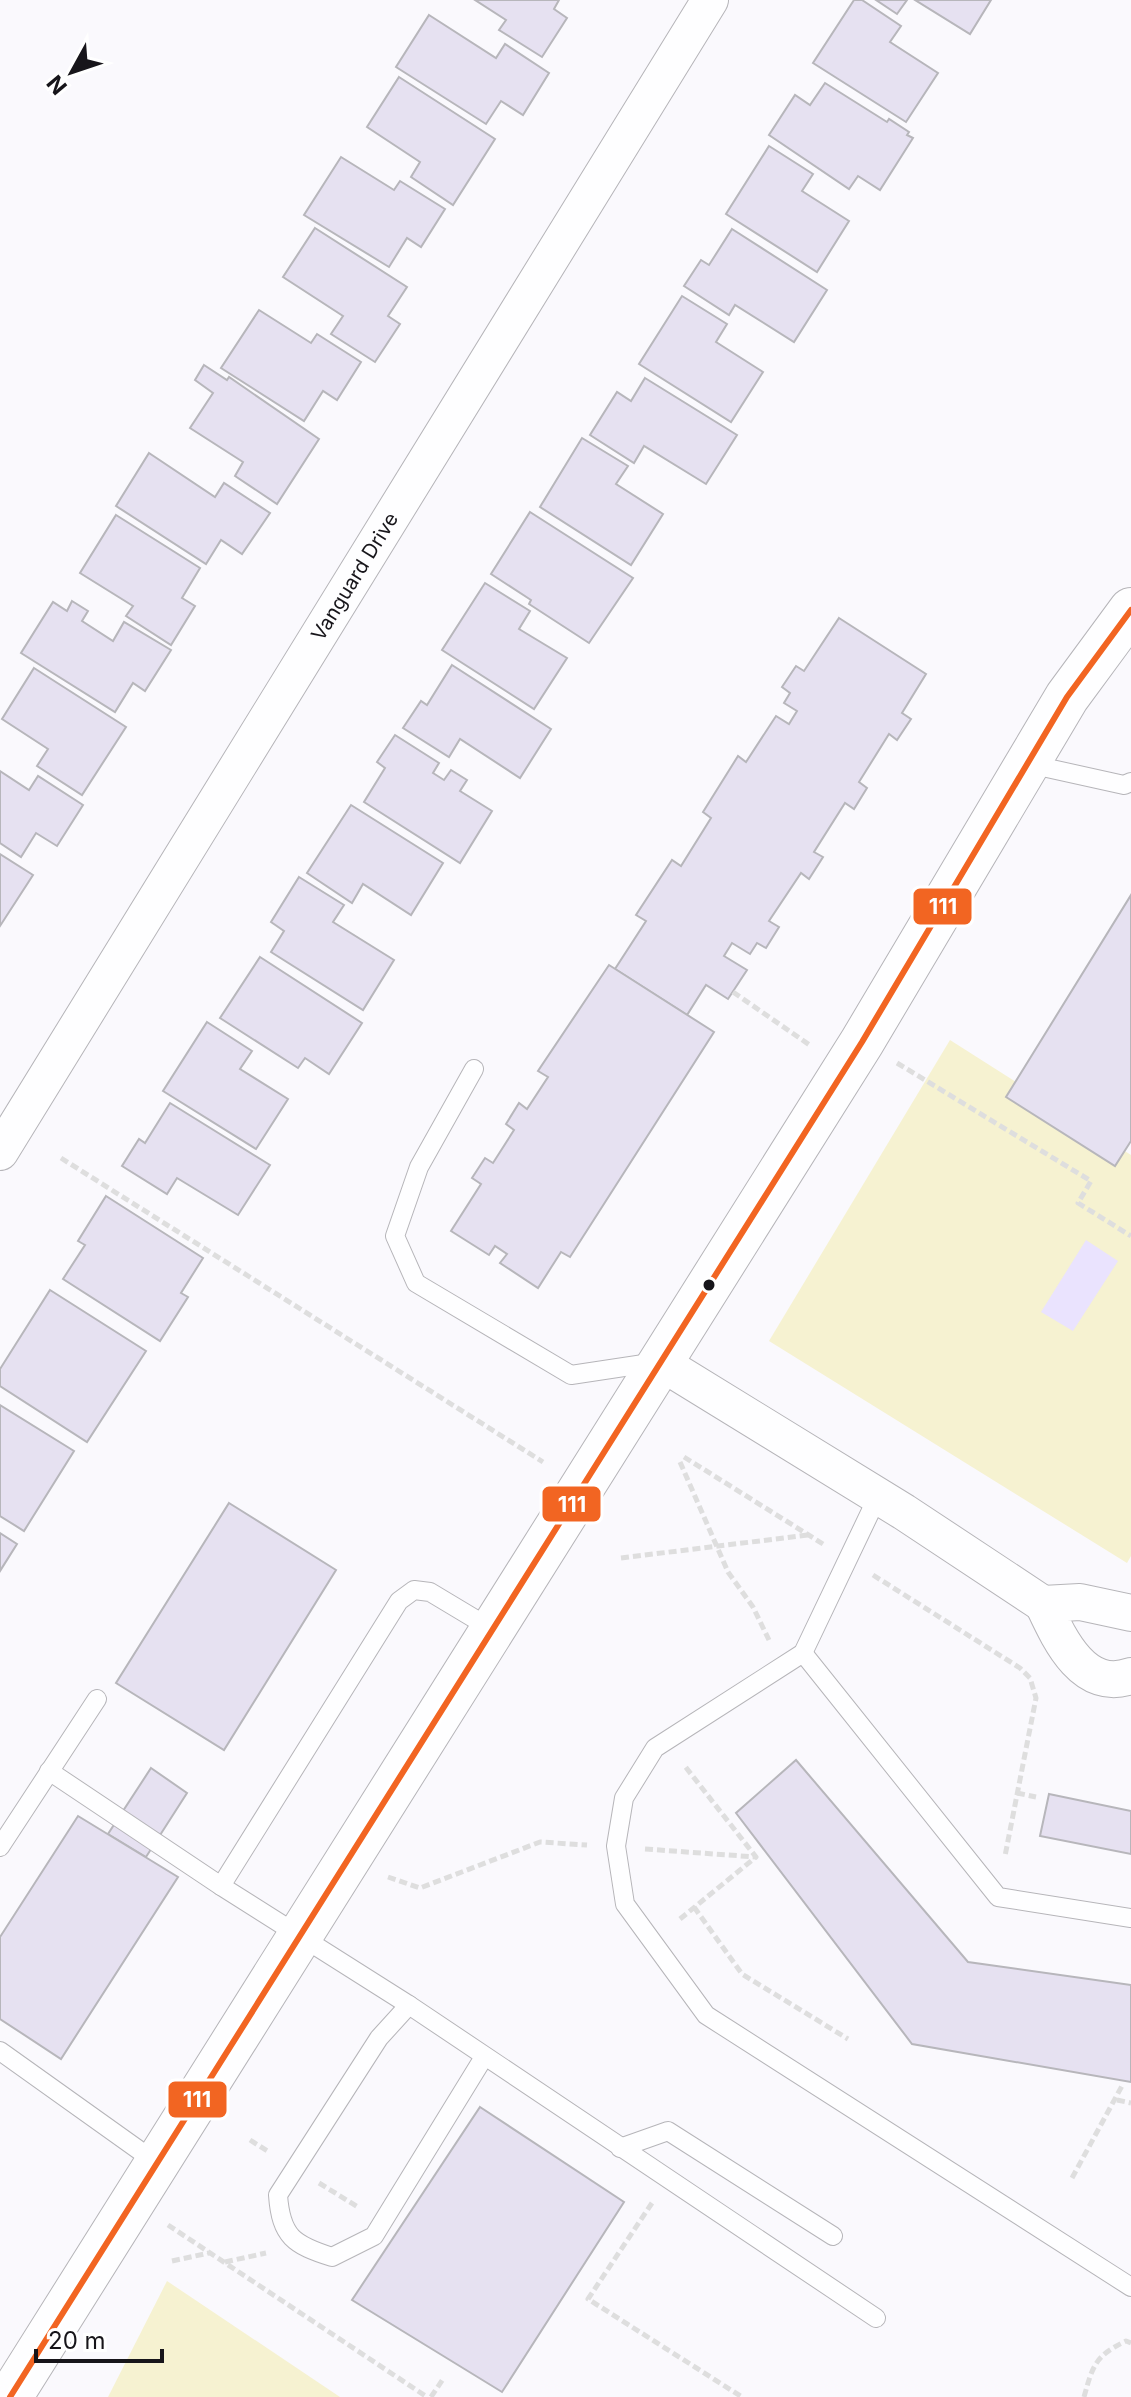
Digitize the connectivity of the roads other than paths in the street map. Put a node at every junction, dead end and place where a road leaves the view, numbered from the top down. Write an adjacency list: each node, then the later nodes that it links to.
1 (710, 0): 6 (street, Vanguard Drive)
2 (1131, 610): 3 (main road)
3 (1027, 763): 4 (lane); 7 (main road)
4 (1131, 782)
5 (474, 1069): 7 (lane)
6 (0, 1152)
7 (660, 1362): 8 (street); 11 (main road)
8 (878, 1496): 9 (street); 12 (lane)
9 (1043, 1604): 10 (street); 13 (street)
10 (1131, 1613)
11 (490, 1628): 17 (lane); 19 (main road)
12 (803, 1653): 18 (lane); 26 (lane)
13 (1131, 1676)
14 (97, 1699): 15 (lane)
15 (49, 1771): 16 (lane); 17 (lane)
16 (0, 1847)
17 (221, 1886): 19 (lane)
18 (1131, 1918)
19 (301, 1936): 20 (lane); 24 (main road)
20 (409, 2005): 22 (lane); 22 (lane)
21 (0, 2051): 24 (lane)
22 (484, 2057): 23 (lane)
23 (620, 2148): 25 (lane); 27 (lane)
24 (158, 2164): 28 (main road)
25 (833, 2236)
26 (1131, 2287)
27 (876, 2318)
28 (10, 2397)

